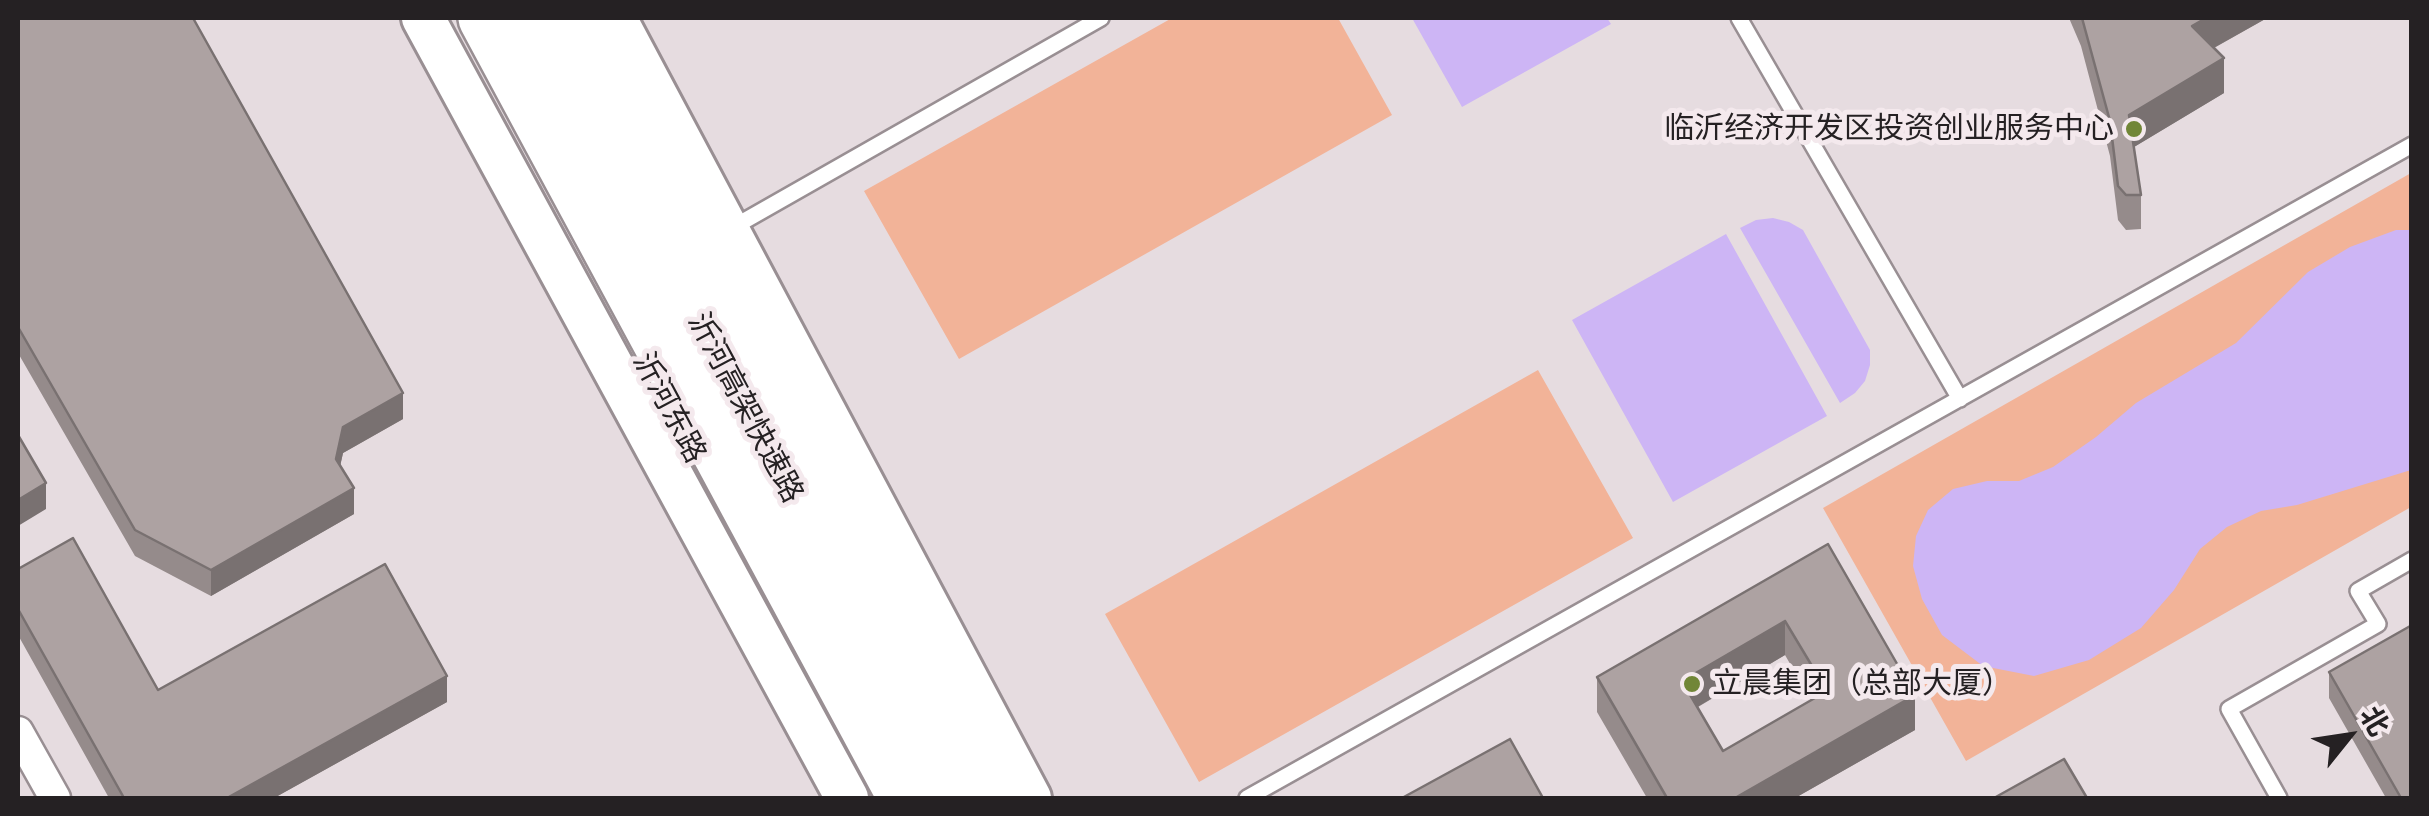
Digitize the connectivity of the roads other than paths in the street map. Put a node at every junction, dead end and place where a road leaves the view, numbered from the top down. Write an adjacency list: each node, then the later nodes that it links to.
1 (423, 18): 15 (street)
2 (460, 18): 16 (street, 沂河东路)
3 (486, 18): 17 (highway, 沂河高架快速路)
4 (535, 18): 18 (highway, 沂河高架快速路)
5 (574, 18): 19 (street)
6 (615, 18): 10 (street)
7 (1101, 18): 10 (lane)
8 (1739, 18): 11 (lane)
9 (2412, 146): 11 (lane)
10 (727, 231): 20 (street)
11 (1960, 399): 21 (lane)
12 (2412, 560): 22 (lane)
13 (18, 732): 14 (street)
14 (55, 798)
15 (848, 798)
16 (878, 798)
17 (906, 798)
18 (955, 798)
19 (986, 798)
20 (1030, 798)
21 (1247, 798)
22 (2279, 798)

